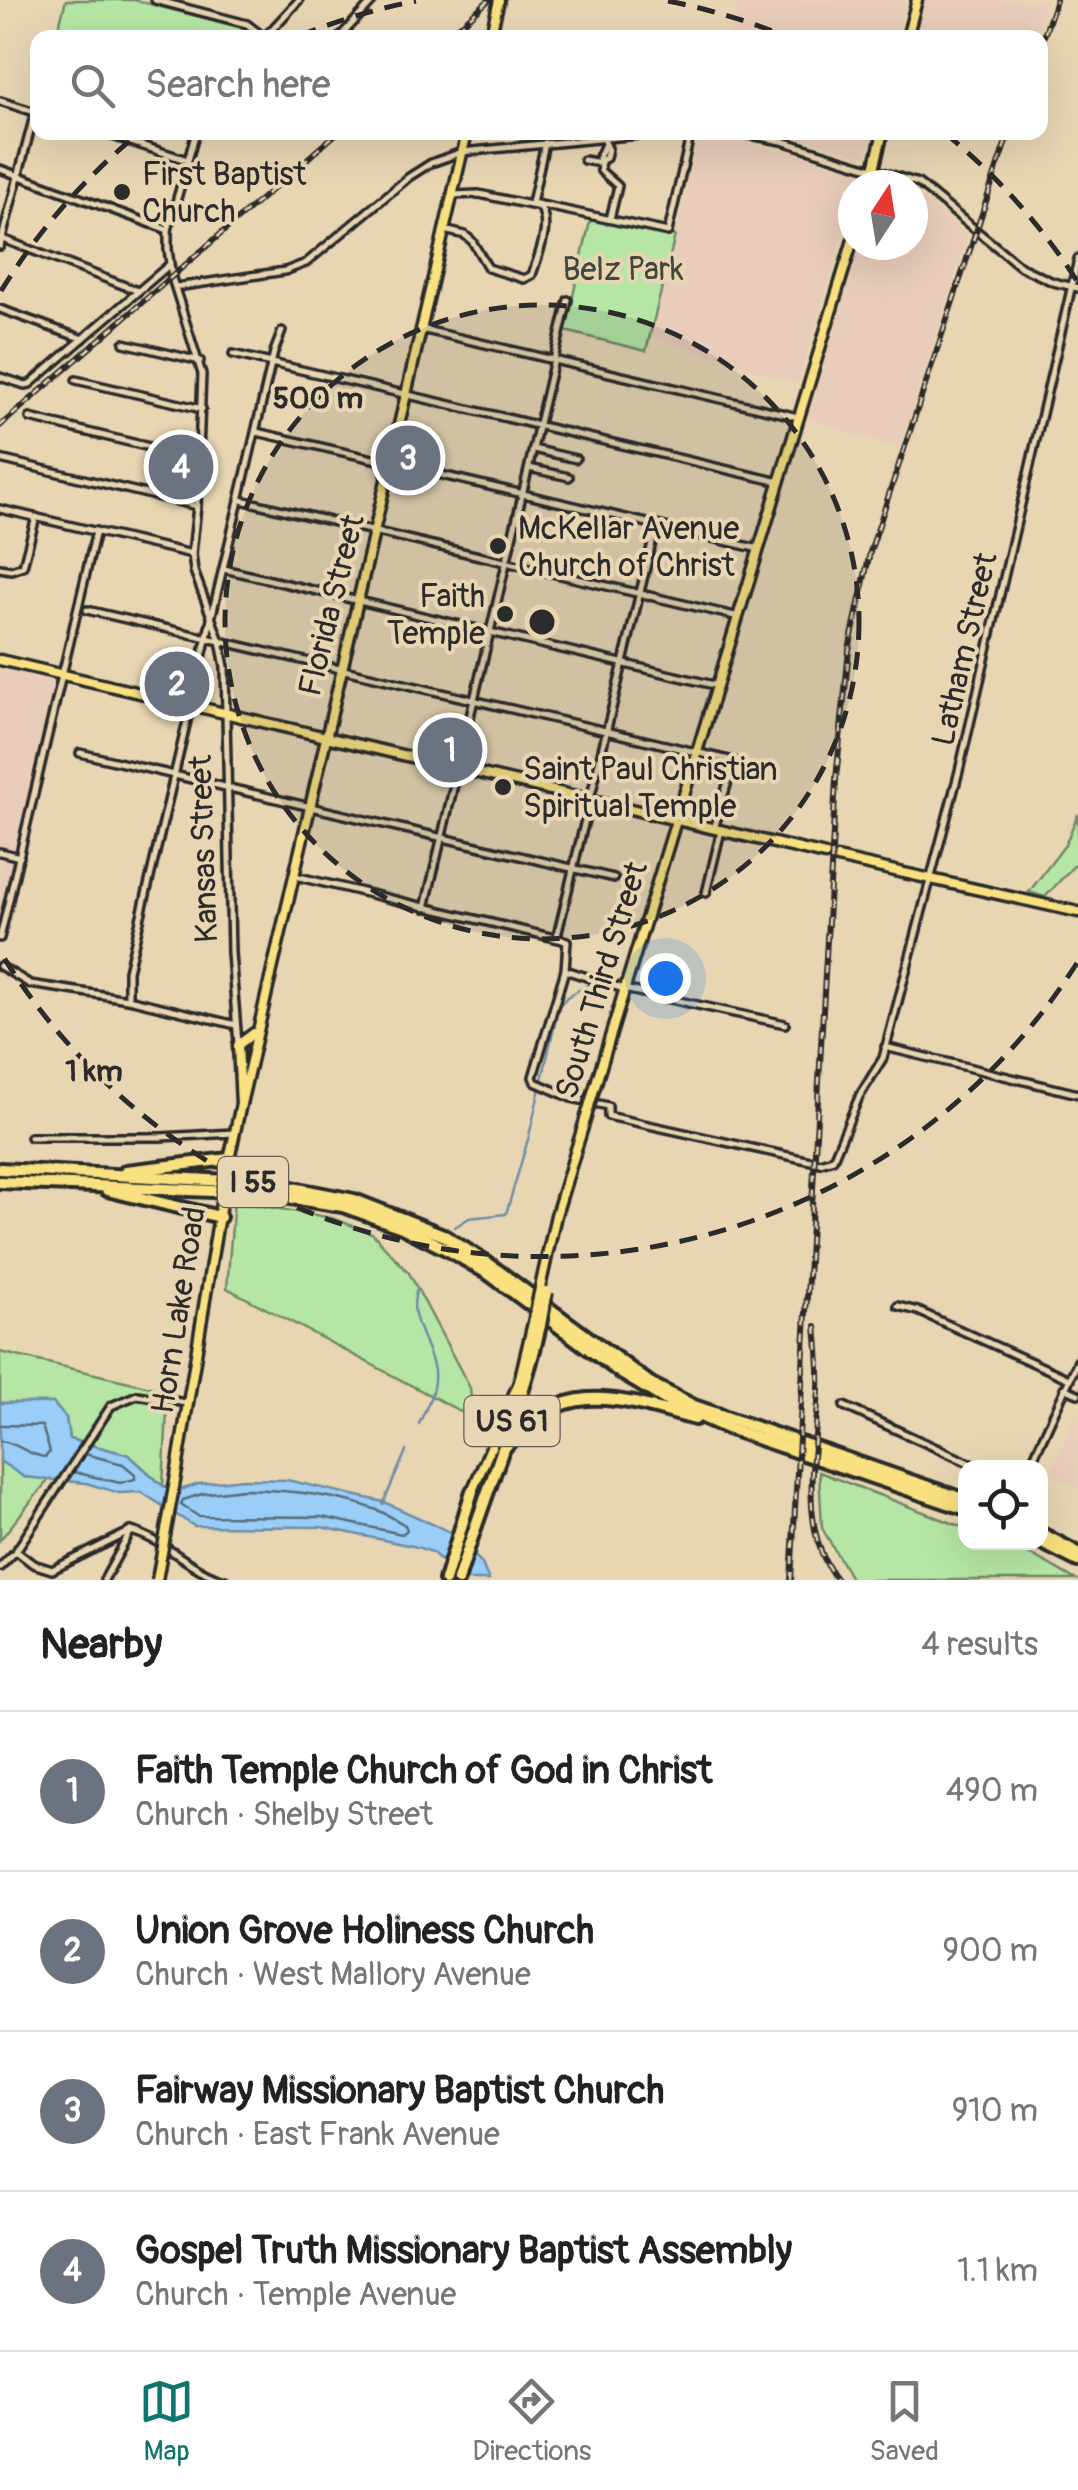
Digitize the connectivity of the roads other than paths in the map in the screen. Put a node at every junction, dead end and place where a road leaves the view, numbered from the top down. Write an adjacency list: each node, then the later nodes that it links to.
1 (156, 0): 7 (street)
2 (209, 0): 7 (street)
3 (299, 0): 9 (street)
4 (374, 0): 10 (street)
5 (500, 0): 11 (main road)
6 (917, 0): 12 (main road)
7 (206, 13): 8 (street)
8 (255, 30)
9 (271, 30)
10 (346, 30)
11 (492, 30)
12 (909, 30)
13 (0, 101): 14 (street)
14 (30, 110)
15 (30, 133): 31 (street)
16 (125, 140): 26 (street)
17 (193, 140): 26 (street, Kansas Street)
18 (465, 140): 25 (main road, Florida Street)
19 (612, 140): 23 (street)
20 (688, 140): 33 (street)
21 (776, 140): 29 (street)
22 (882, 140): 29 (main road)
23 (605, 141): 24 (street); 28 (street)
24 (546, 143): 25 (street); 33 (street)
25 (462, 152): 32 (main road, Florida Street); 40 (street)
26 (186, 160): 34 (street, Kansas Street)
27 (584, 160): 28 (street)
28 (601, 162): 33 (street)
29 (874, 168): 41 (street)
30 (0, 169): 31 (street)
31 (18, 175): 34 (street); 36 (street)
32 (452, 195): 35 (main road, Florida Street); 35 (street)
33 (610, 218)
34 (168, 230): 39 (street, Kansas Street)
35 (444, 230): 45 (main road, Florida Street)
36 (1, 241): 42 (street)
37 (1078, 259): 41 (street, Latham Street)
38 (847, 260): 57 (main road, South Third Street / US 61)
39 (169, 264): 40 (street, Kansas Street); 42 (street)
40 (176, 287): 50 (street, Kansas Street)
41 (1075, 287): 117 (street, Latham Street)
42 (138, 292): 47 (street)
43 (568, 300): 51 (street)
44 (0, 308): 47 (street)
45 (421, 328): 51 (street); 55 (main road, Florida Street)
46 (282, 331): 52 (street)
47 (83, 340): 53 (street)
48 (124, 343): 50 (street)
49 (232, 354): 52 (street)
50 (200, 360): 56 (street, Kansas Street)
51 (555, 360): 57 (street); 59 (street)
52 (272, 364): 55 (street); 60 (street)
53 (0, 377)
54 (76, 380): 56 (street)
55 (406, 394): 59 (street); 65 (main road, Florida Street)
56 (202, 409): 62 (street, Kansas Street)
57 (800, 417): 68 (main road, South Third Street / US 61)
58 (30, 418): 62 (street)
59 (538, 425): 61 (street); 68 (street)
60 (257, 432): 65 (street); 70 (street)
61 (533, 449): 63 (street); 66 (street)
62 (199, 459): 71 (street, Kansas Street)
63 (576, 459)
64 (0, 460): 71 (street)
65 (390, 464): 69 (street); 75 (main road, Florida Street)
66 (529, 468): 67 (street); 69 (street)
67 (568, 477)
68 (780, 482): 77 (main road, South Third Street / US 61)
69 (522, 494): 74 (street); 79 (street)
70 (241, 500): 75 (street); 81 (street)
71 (197, 506): 78 (street, Kansas Street)
72 (0, 509): 73 (street)
73 (36, 518): 76 (street); 80 (street)
74 (656, 526): 77 (street); 82 (street)
75 (374, 531): 79 (street); 83 (main road, Florida Street)
76 (96, 532): 78 (street); 93 (street)
77 (758, 549): 85 (main road, South Third Street / US 61)
78 (192, 554): 86 (street, Kansas Street)
79 (506, 563): 82 (street); 87 (street)
80 (0, 568)
81 (224, 569): 83 (street); 86 (street)
82 (640, 594): 85 (street); 91 (street)
83 (356, 601): 87 (street); 92 (main road, Florida Street)
84 (87, 610): 88 (street)
85 (739, 616): 94 (main road, South Third Street / US 61)
86 (213, 620): 88 (street); 89 (street, Kansas Street)
87 (491, 631): 91 (street); 95 (street)
88 (208, 639): 89 (street); 96 (street)
89 (220, 641): 92 (street); 97 (street, Kansas Street)
90 (0, 660): 93 (main road)
91 (623, 663): 94 (street); 98 (street)
92 (342, 668): 95 (street); 99 (main road, Florida Street)
93 (61, 676): 96 (main road); 112 (street)
94 (718, 686): 100 (main road, South Third Street / US 61)
95 (475, 700): 98 (street); 102 (street)
96 (192, 707): 97 (main road); 103 (street)
97 (225, 714): 99 (main road); 104 (street, Kansas Street)
98 (606, 730): 100 (street); 105 (street)
99 (324, 738): 102 (main road); 106 (main road, Florida Street)
100 (698, 752): 107 (main road, South Third Street / US 61); 108 (street)
101 (80, 753): 103 (street)
102 (459, 770): 105 (main road); 109 (street)
103 (176, 776): 104 (street); 126 (street)
104 (225, 787): 106 (street); 128 (street, Kansas Street)
105 (589, 800): 107 (main road); 114 (street)
106 (308, 807): 109 (street); 115 (main road, Florida Street)
107 (676, 820): 108 (main road); 125 (main road, South Third Street / US 61)
108 (717, 830): 111 (main road); 118 (street)
109 (442, 838): 114 (street); 119 (street)
110 (0, 852): 112 (street)
111 (825, 855)
112 (20, 857): 122 (street)
113 (837, 858): 117 (main road)
114 (573, 869): 116 (street); 121 (street)
115 (292, 876): 119 (street); 129 (main road, Florida Street)
116 (614, 878)
117 (930, 878): 120 (main road); 131 (street, Latham Street)
118 (706, 893)
119 (426, 908): 121 (street)
120 (1078, 912)
121 (557, 937): 124 (street)
122 (0, 938)
123 (0, 966): 126 (street)
124 (565, 970): 125 (street); 131 (street, Latham Street)
125 (624, 989): 127 (street); 141 (main road, South Third Street / US 61, bridge)
126 (128, 999): 128 (street)
127 (785, 1024)
128 (236, 1025): 130 (street, Kansas Street)
129 (256, 1030): 130 (main road); 133 (main road, Florida Street)
130 (238, 1045): 133 (main road, Kansas Street)
131 (885, 1048): 132 (street)
132 (1078, 1094)
133 (241, 1104): 134 (main road, Kansas Street)
134 (234, 1134): 135 (street); 136 (main road, Kansas Street)
135 (30, 1137)
136 (228, 1164): 138 (highway); 140 (main road, Horn Lake Road, bridge)
137 (0, 1169): 138 (highway, I 55)
138 (78, 1179): 139 (highway, I 55); 140 (highway); 150 (highway, I 55); 155 (highway, I 55)
139 (0, 1182)
140 (220, 1217): 148 (main road, Horn Lake Road)
141 (543, 1290): 143 (highway, South Third Street / US 61, bridge)
142 (898, 1306): 145 (street)
143 (536, 1324): 153 (highway, South Third Street / US 61); 154 (main road, South Third Street / US 61)
144 (1078, 1362): 145 (street)
145 (1069, 1379): 146 (street)
146 (1064, 1388): 147 (street); 152 (street)
147 (1078, 1394)
148 (189, 1404): 160 (street); 165 (main road, Horn Lake Road, bridge)
149 (844, 1406): 151 (street)
150 (727, 1428): 153 (highway); 156 (highway, I 55)
151 (962, 1460)
152 (1032, 1460)
153 (495, 1463): 168 (highway, South Third Street / US 61)
154 (472, 1491): 167 (highway, South Third Street / US 61)
155 (958, 1497)
156 (958, 1506)
157 (131, 1531): 160 (street); 164 (street); 166 (street)
158 (1048, 1537): 161 (highway)
159 (1048, 1546): 162 (highway)
160 (16, 1551): 163 (street)
161 (1078, 1553)
162 (1078, 1561)
163 (0, 1567)
164 (104, 1580)
165 (157, 1580)
166 (225, 1580)
167 (445, 1580)
168 (458, 1580)

